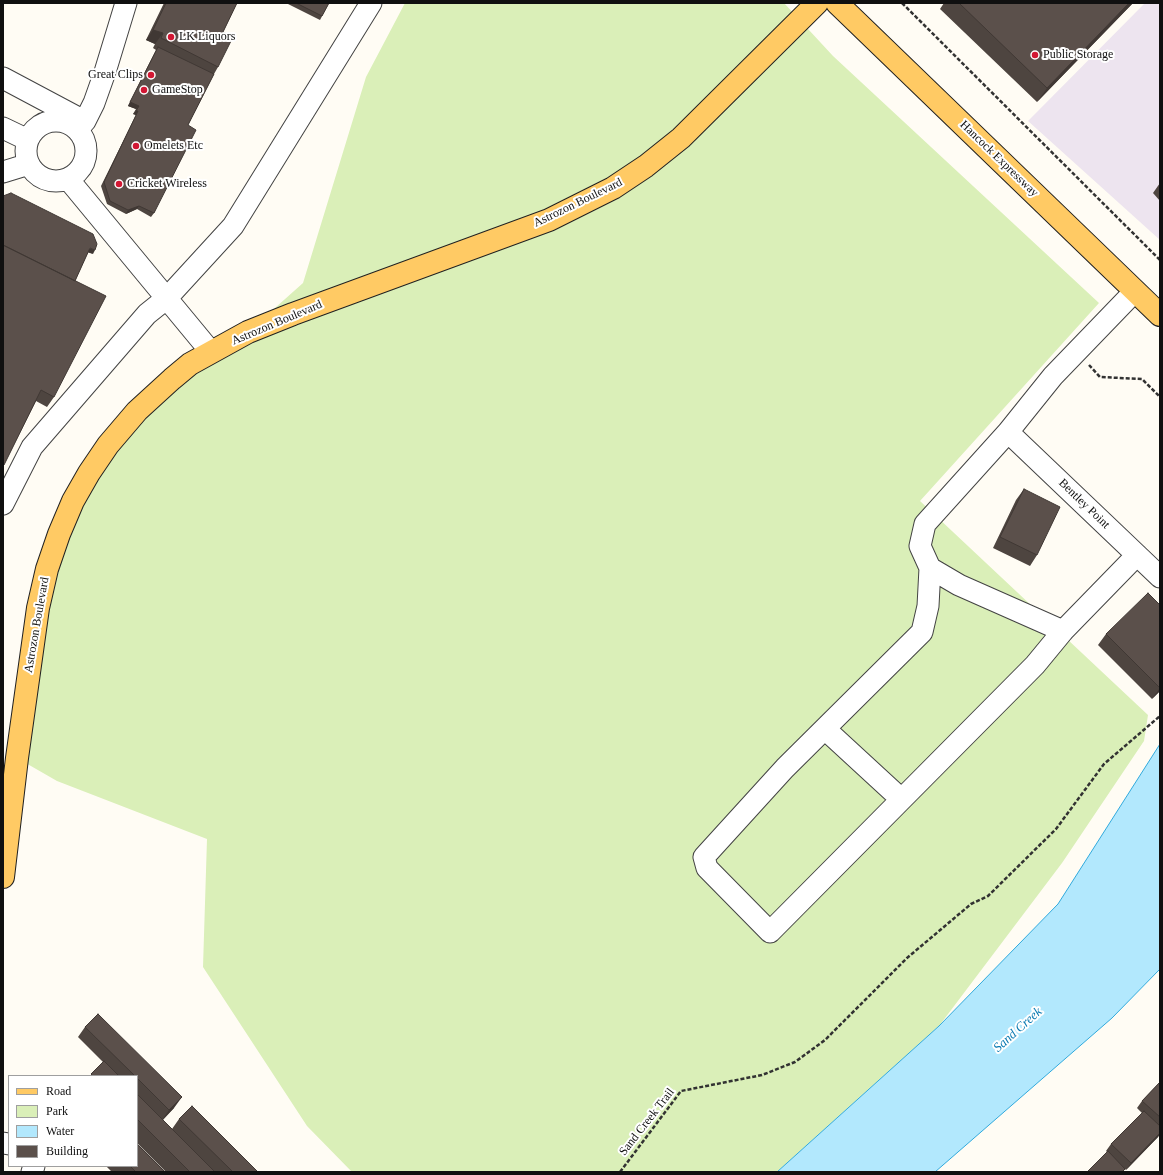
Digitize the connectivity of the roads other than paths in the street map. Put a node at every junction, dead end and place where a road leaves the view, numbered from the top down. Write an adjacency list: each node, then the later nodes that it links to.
1 (126, 3): 6 (street)
2 (371, 3): 13 (street)
3 (817, 3): 15 (main road, Astrozon Boulevard)
4 (837, 3): 12 (main road, Hancock Expressway)
5 (3, 78): 6 (street)
6 (81, 125): 8 (street); 11 (street)
7 (3, 128): 8 (street)
8 (28, 140): 9 (street)
9 (29, 164): 10 (street); 11 (street)
10 (3, 172)
11 (68, 179): 13 (street)
12 (1135, 291): 14 (main road, Hancock Expressway); 16 (street)
13 (167, 298): 15 (street); 17 (street)
14 (1160, 315)
15 (211, 352): 24 (main road, Astrozon Boulevard)
16 (1008, 432): 18 (street, Bentley Point); 19 (street)
17 (3, 504)
18 (1137, 555): 20 (street, Bentley Point); 21 (street)
19 (930, 568): 21 (street); 22 (street)
20 (1160, 577)
21 (1062, 631): 23 (street)
22 (825, 729): 23 (street); 23 (street)
23 (901, 799)
24 (7, 809): 25 (main road, Astrozon Boulevard)
25 (3, 877)

